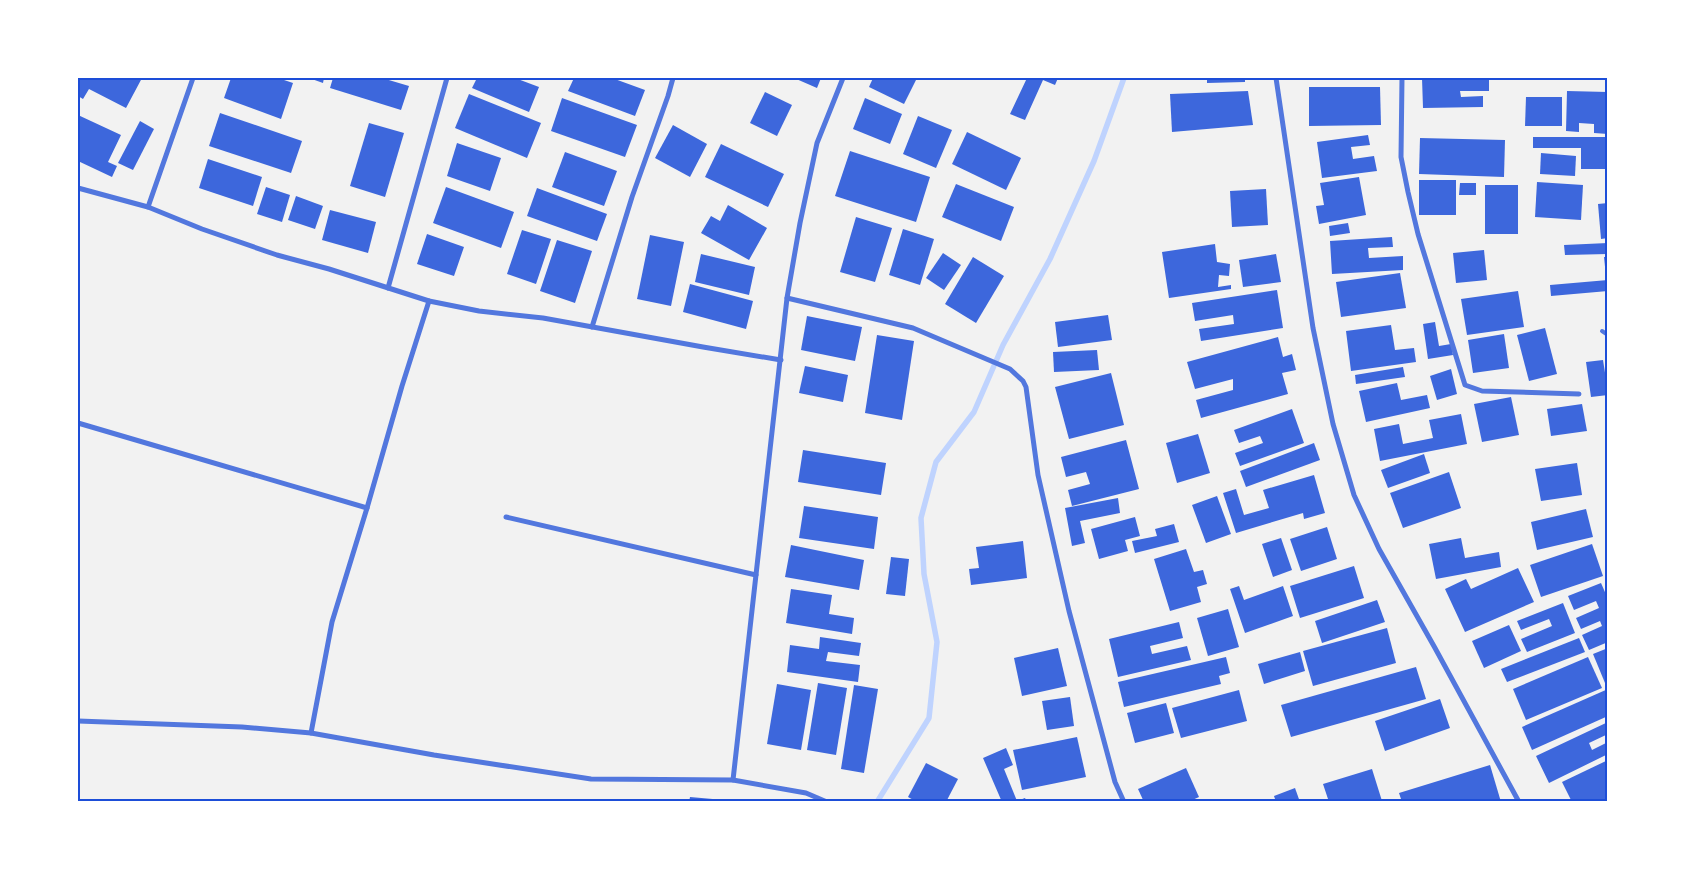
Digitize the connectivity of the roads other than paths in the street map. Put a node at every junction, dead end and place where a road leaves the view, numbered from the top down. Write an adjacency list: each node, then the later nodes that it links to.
1 (193, 78): 8 (street)
2 (447, 78): 9 (street)
3 (673, 78): 12 (street)
4 (843, 78): 10 (street)
5 (1276, 78): 26 (street)
6 (1402, 78): 16 (street)
7 (78, 188): 8 (street)
8 (148, 207): 9 (street)
9 (388, 288): 11 (street)
10 (787, 298): 15 (street); 25 (street)
11 (429, 301): 12 (street); 18 (street)
12 (592, 327): 15 (street)
13 (1602, 331): 14 (lane)
14 (1608, 335)
15 (781, 360): 20 (street)
16 (1579, 394)
17 (78, 423): 18 (street)
18 (367, 508): 22 (street)
19 (506, 517): 20 (street)
20 (756, 575): 23 (street)
21 (78, 721): 22 (street)
22 (311, 733): 23 (street)
23 (733, 780): 24 (street)
24 (827, 802)
25 (1124, 802)
26 (1519, 802)

